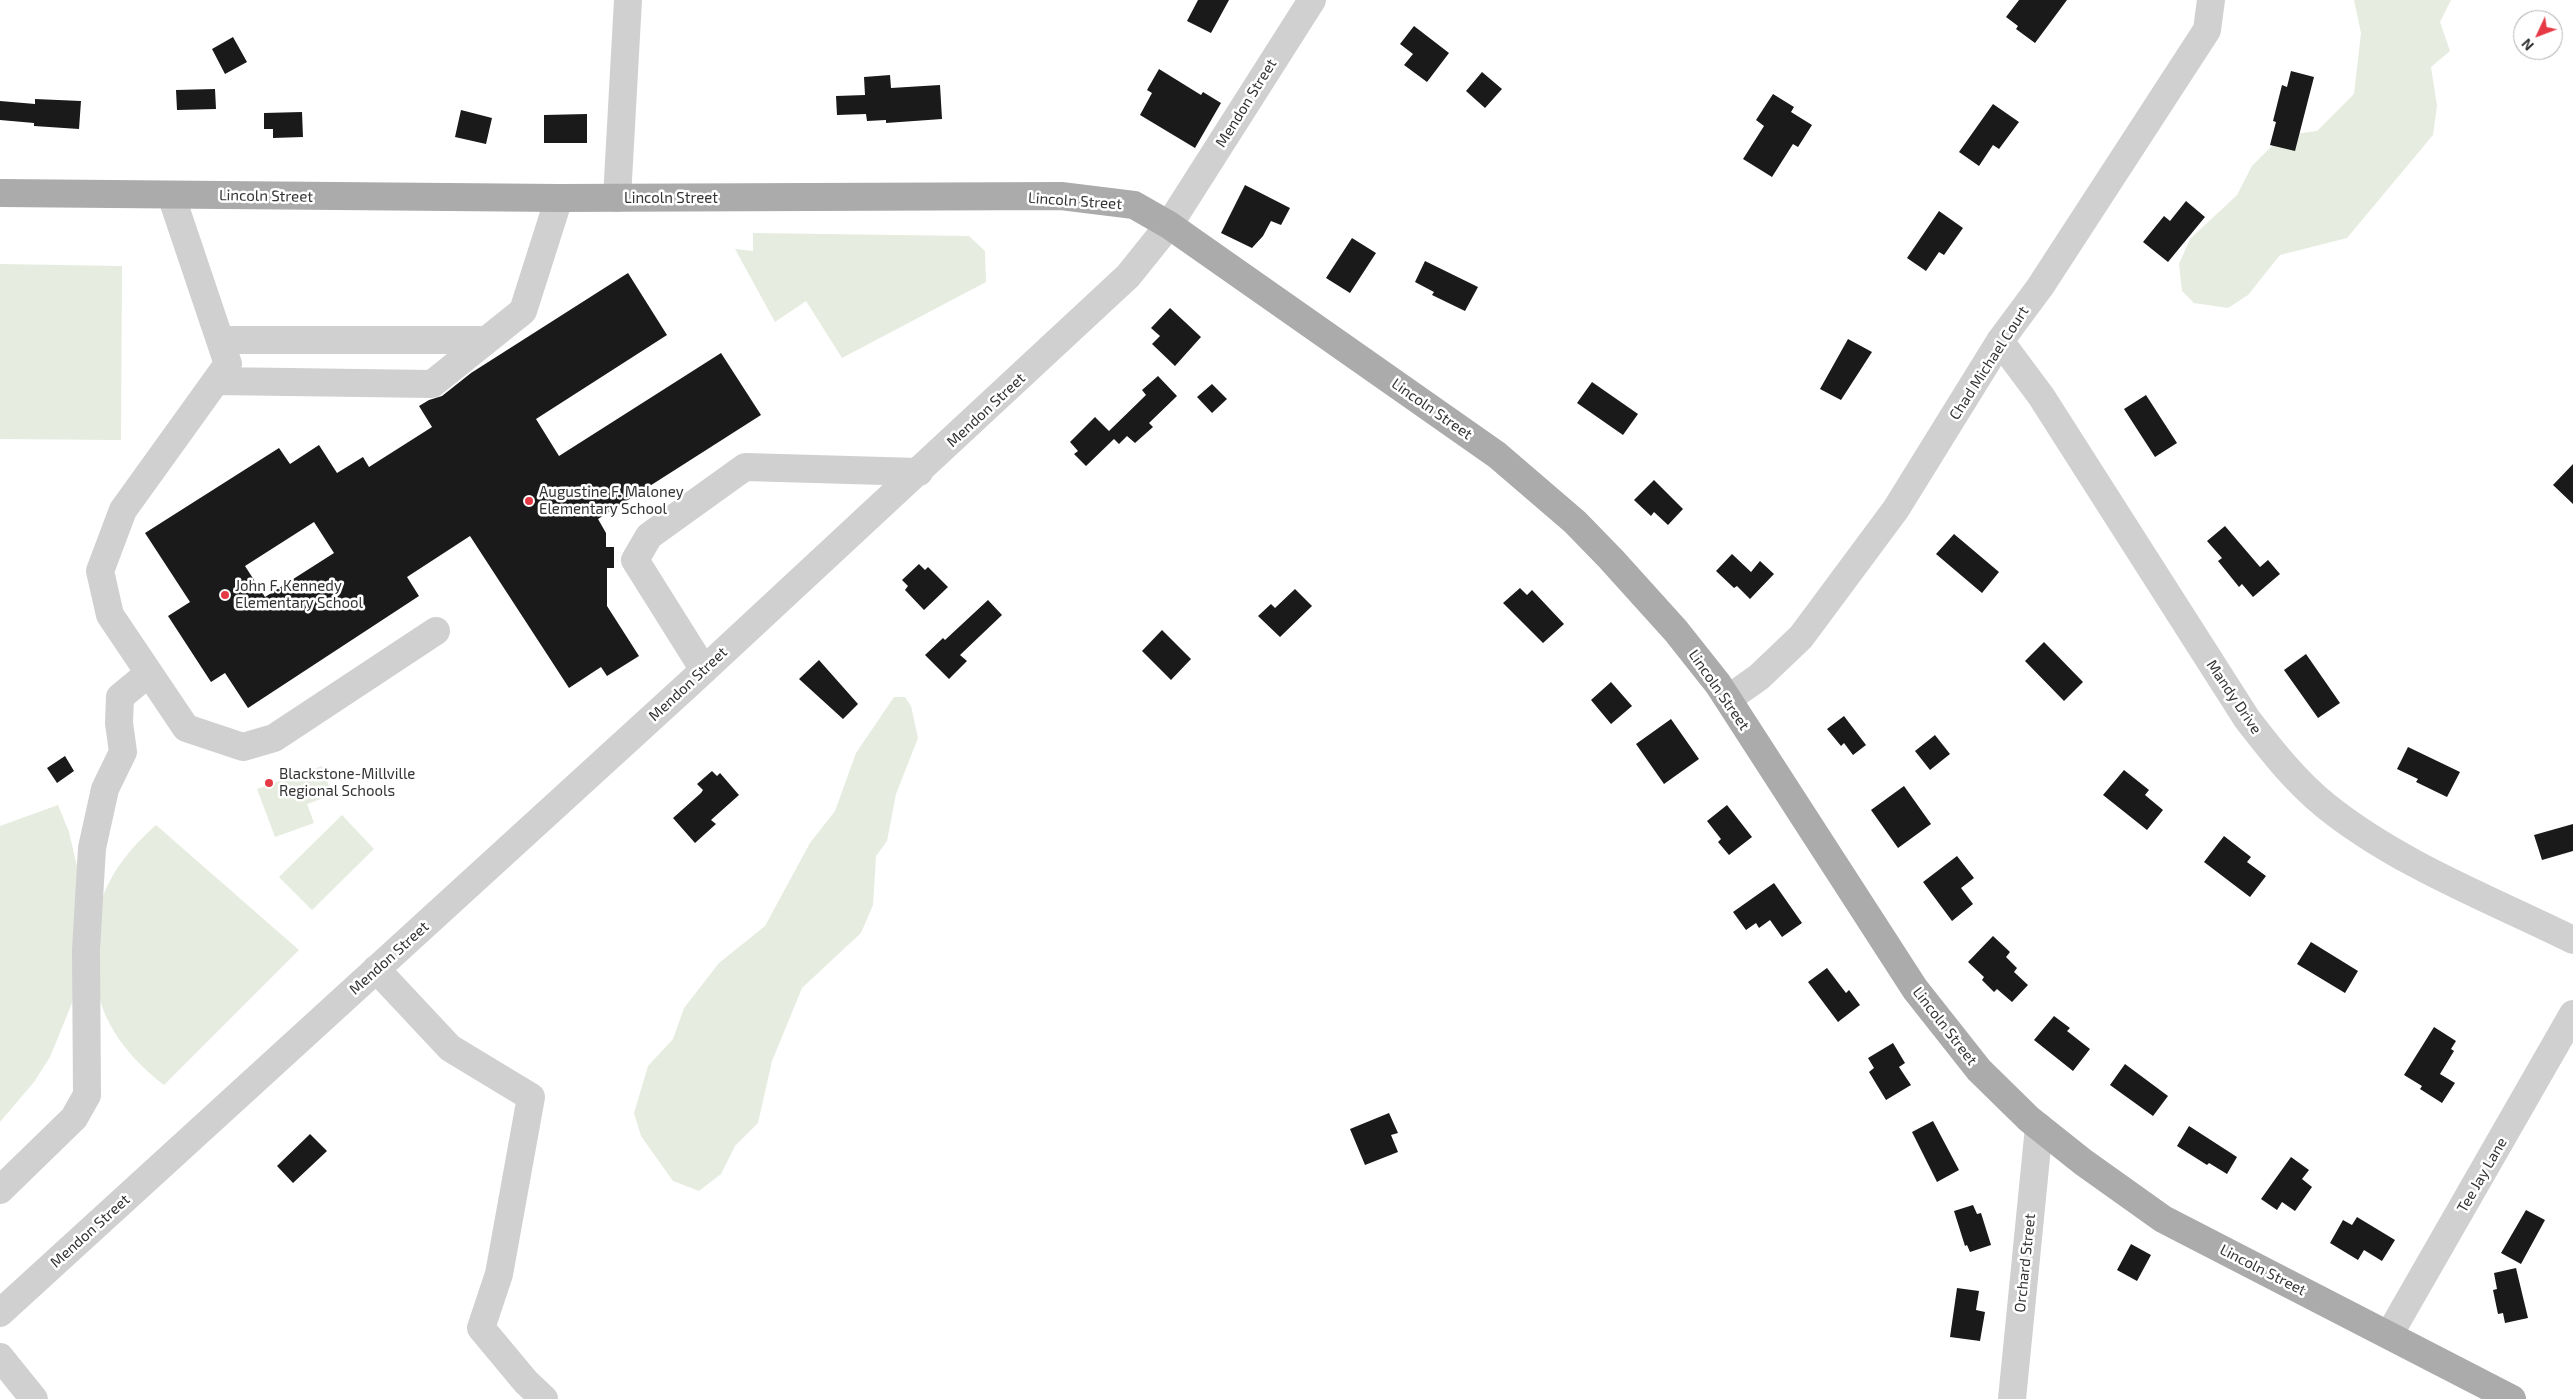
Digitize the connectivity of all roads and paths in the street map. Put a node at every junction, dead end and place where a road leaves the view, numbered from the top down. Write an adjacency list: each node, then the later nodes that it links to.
1 (628, 0): 7 (street)
2 (1312, 0): 8 (street, Mendon Street)
3 (2212, 0): 11 (street, Chad Michael Court)
4 (0, 193): 5 (main road, Lincoln Street)
5 (171, 195): 6 (main road, Lincoln Street); 9 (street)
6 (559, 198): 7 (main road, Lincoln Street); 10 (street)
7 (617, 198): 8 (main road, Lincoln Street)
8 (1169, 224): 13 (street, Mendon Street); 17 (main road, Lincoln Street)
9 (220, 340): 10 (street); 12 (street)
10 (487, 340): 12 (street)
11 (2000, 341): 17 (street, Chad Michael Court); 18 (street, Mandy Drive)
12 (216, 381): 16 (street)
13 (919, 472): 15 (street, Mendon Street); 15 (street)
14 (436, 631): 16 (street)
15 (704, 670): 19 (street, Mendon Street)
16 (149, 673): 22 (street)
17 (1728, 699): 21 (main road, Lincoln Street)
18 (2573, 940)
19 (376, 969): 23 (street, Mendon Street); 27 (street)
20 (2573, 1014): 24 (street, Tee Jay Lane)
21 (2039, 1128): 24 (main road, Lincoln Street); 28 (street, Orchard Street)
22 (0, 1190)
23 (0, 1313)
24 (2389, 1335): 29 (main road, Lincoln Street)
25 (0, 1357): 26 (street)
26 (34, 1399)
27 (544, 1399)
28 (2012, 1399)
29 (2512, 1399)

